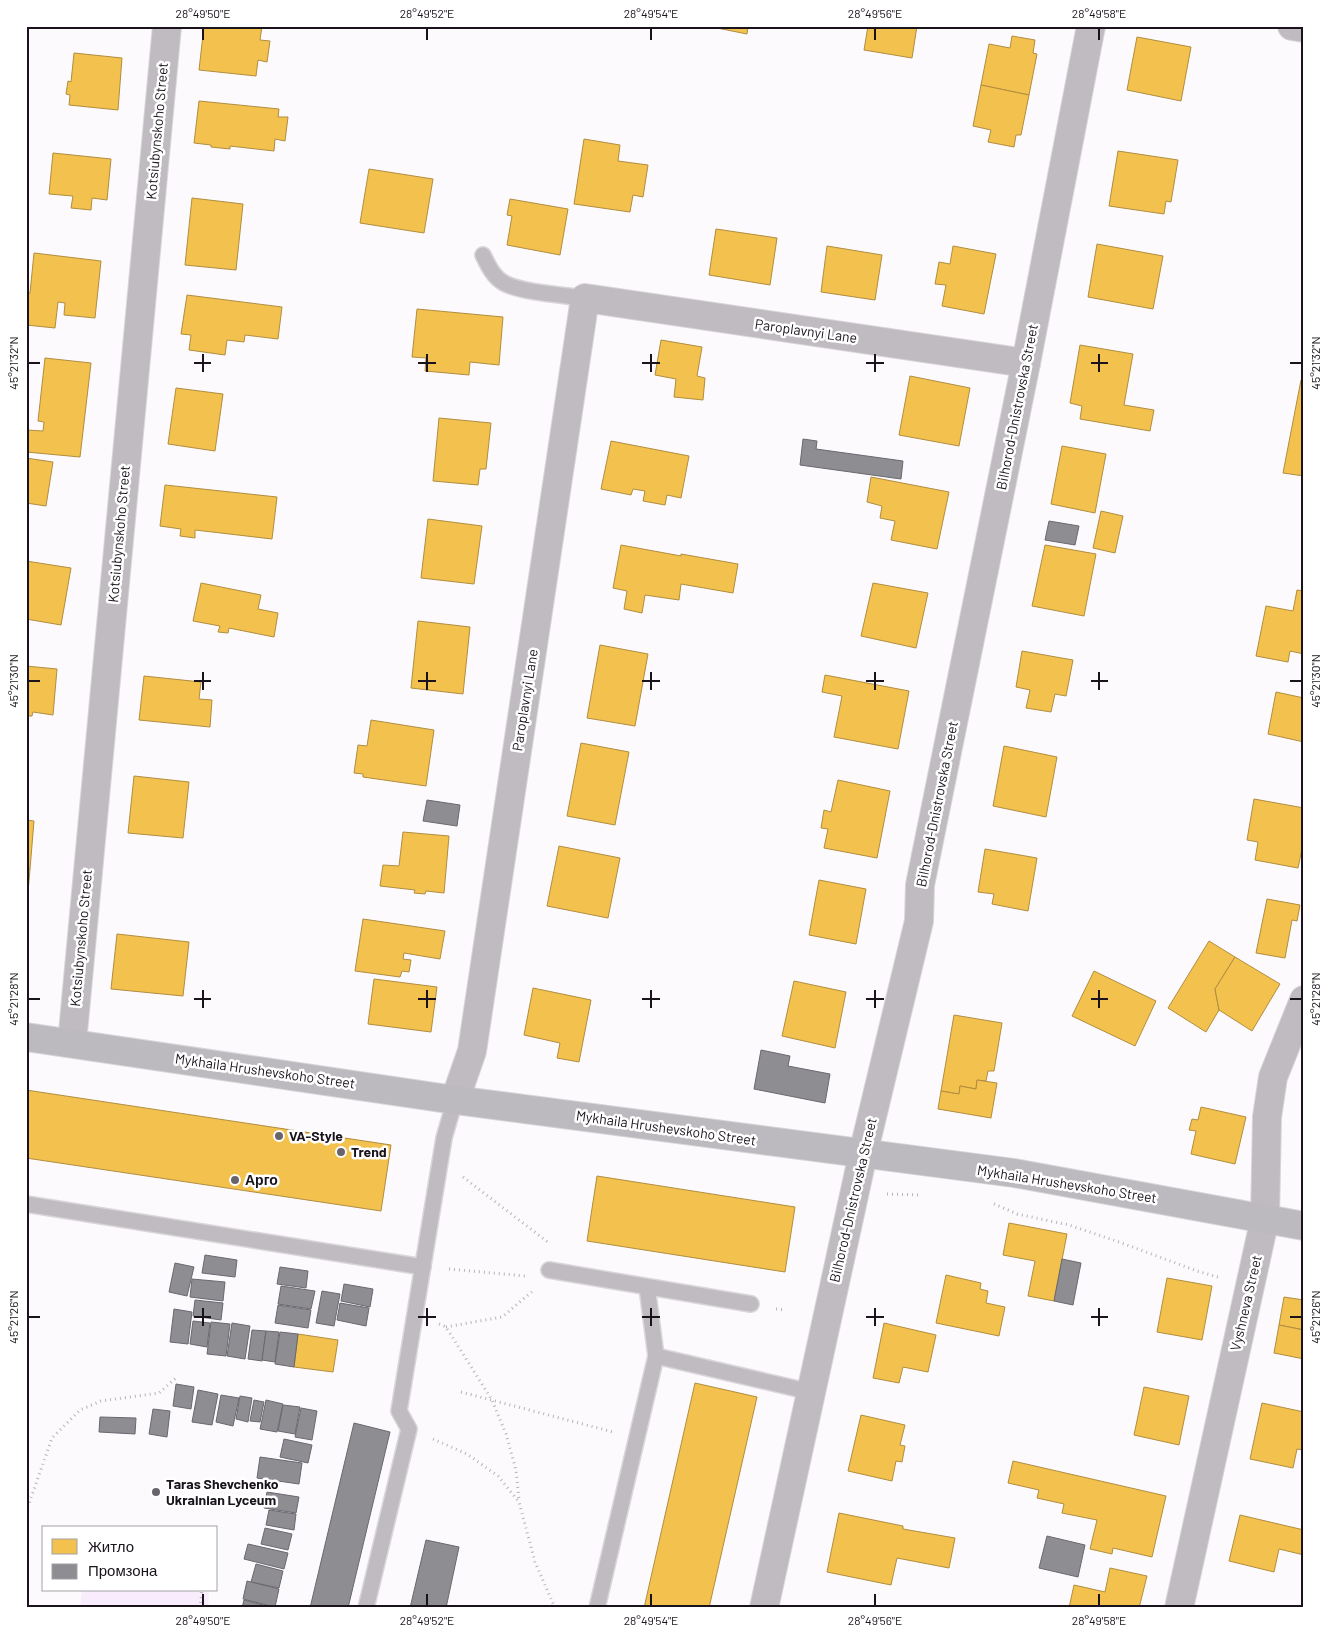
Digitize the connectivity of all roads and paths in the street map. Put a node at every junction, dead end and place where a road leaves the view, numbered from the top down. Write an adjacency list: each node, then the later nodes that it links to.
1 (167, 26): 10 (street, Kotsiubynskoho Street)
2 (1091, 26): 7 (street, Bilhorod-Dnistrovska Street)
3 (1292, 26): 4 (street)
4 (1304, 28)
5 (483, 254): 6 (lane, Paroplavnyi Lane)
6 (585, 298): 7 (street, Paroplavnyi Lane); 11 (street, Paroplavnyi Lane)
7 (1026, 363): 12 (street, Bilhorod-Dnistrovska Street)
8 (1304, 1000): 18 (street, Vyshneva Street)
9 (26, 1037): 10 (street, Mykhaila Hrushevskoho Street)
10 (72, 1043): 11 (street, Mykhaila Hrushevskoho Street)
11 (455, 1100): 12 (street, Mykhaila Hrushevskoho Street); 21 (lane)
12 (863, 1154): 18 (street, Mykhaila Hrushevskoho Street); 34 (street, Bilhorod-Dnistrovska Street)
13 (457, 1172): 20 (path)
14 (881, 1194): 15 (path)
15 (929, 1195)
16 (986, 1201): 25 (path)
17 (26, 1204): 21 (lane)
18 (1265, 1218): 19 (street, Mykhaila Hrushevskoho Street); 46 (street, Vyshneva Street)
19 (1304, 1226)
20 (551, 1245)
21 (423, 1266): 36 (lane)
22 (449, 1269): 24 (path)
23 (549, 1270): 26 (lane)
24 (528, 1276)
25 (1224, 1279)
26 (647, 1287): 28 (lane); 31 (lane)
27 (535, 1289): 30 (path)
28 (751, 1304)
29 (437, 1323): 30 (path)
30 (446, 1327): 35 (path)
31 (656, 1356): 34 (lane); 37 (lane)
32 (178, 1376): 39 (path)
33 (461, 1392): 35 (path)
34 (811, 1392): 45 (street, Bilhorod-Dnistrovska Street)
35 (492, 1400): 37 (path); 38 (path)
36 (409, 1429): 38 (path); 42 (lane)
37 (637, 1438): 44 (lane)
38 (519, 1502): 43 (path)
39 (26, 1512)
40 (202, 1592): 41 (path)
41 (200, 1608)
42 (366, 1608)
43 (555, 1608)
44 (597, 1608)
45 (764, 1608)
46 (1179, 1608)

